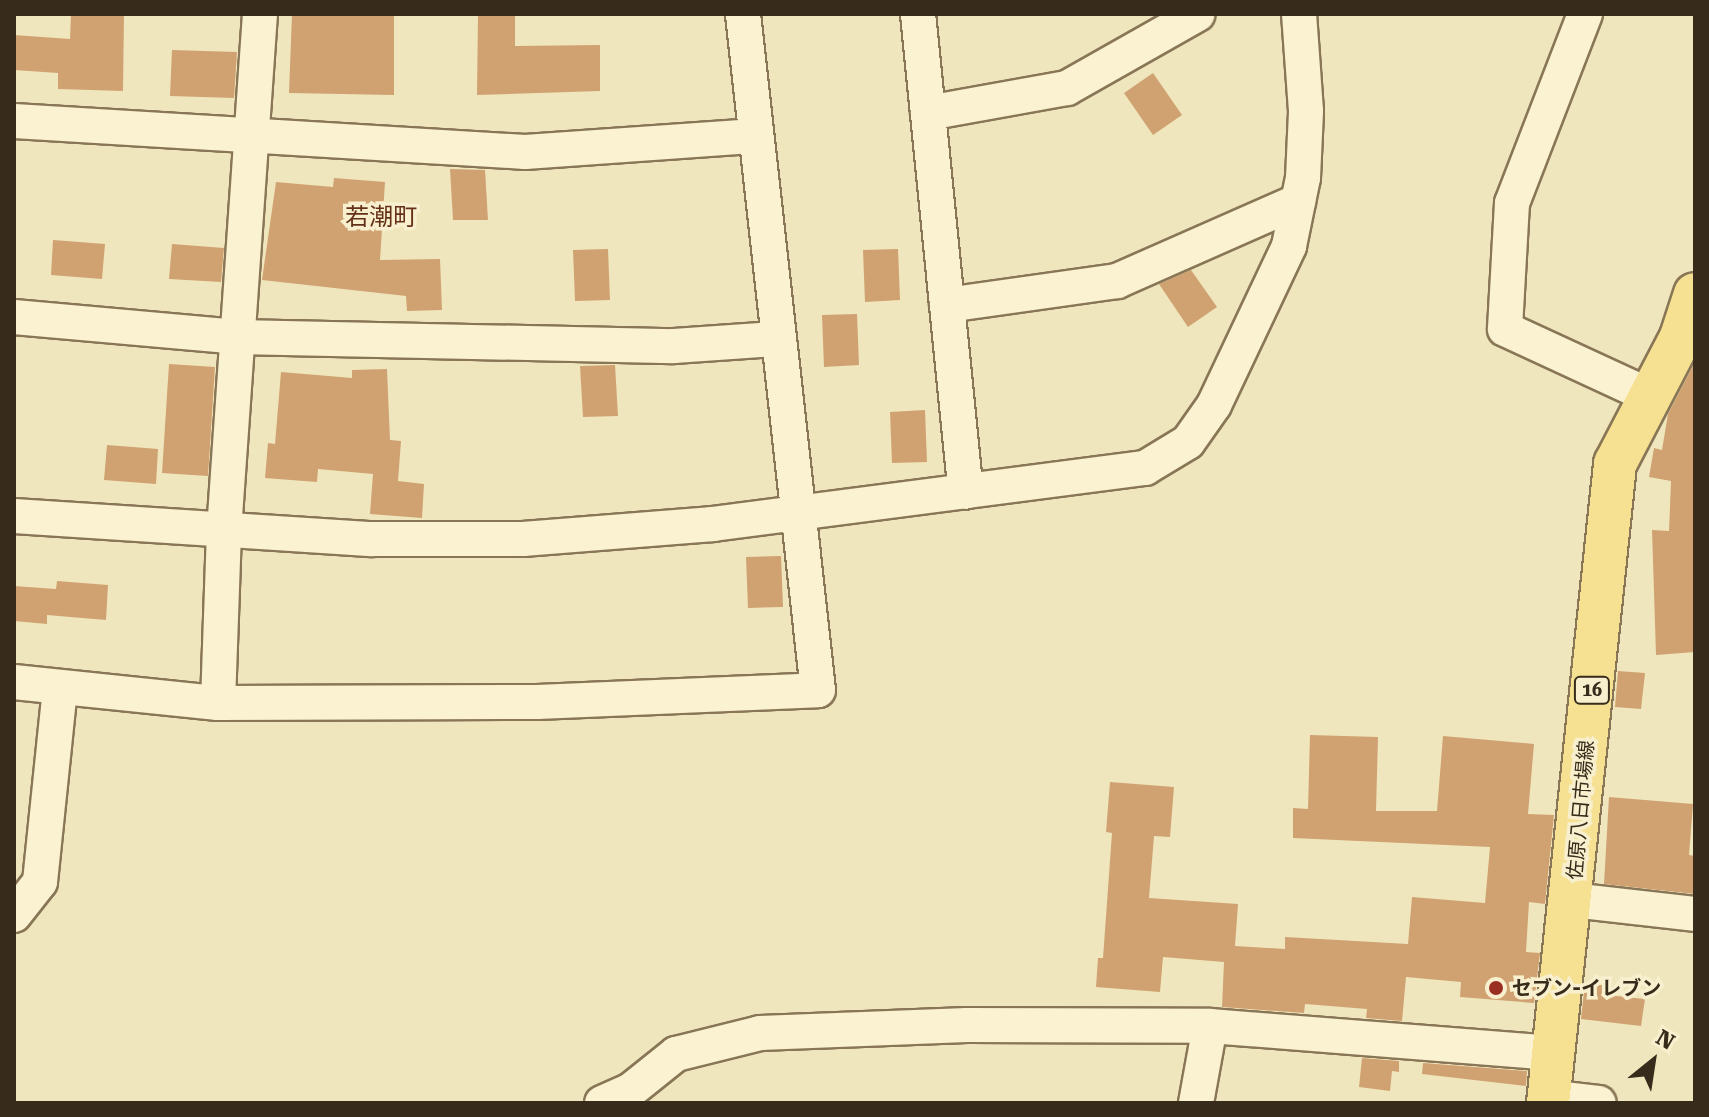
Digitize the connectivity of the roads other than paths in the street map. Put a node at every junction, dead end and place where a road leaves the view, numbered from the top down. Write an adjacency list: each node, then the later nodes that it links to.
1 (260, 14): 10 (street)
2 (743, 14): 9 (street)
3 (918, 14): 7 (street)
4 (1198, 14): 7 (street)
5 (1299, 14): 11 (street)
6 (1585, 14): 17 (street)
7 (928, 113): 13 (street)
8 (14, 121): 10 (street)
9 (755, 136): 10 (street); 16 (street)
10 (251, 139): 15 (street)
11 (1298, 201): 13 (street); 18 (street)
12 (1695, 294): 17 (main road, 佐原八日市場線 / 16)
13 (947, 305): 18 (street)
14 (14, 317): 15 (street)
15 (237, 337): 16 (street); 21 (street)
16 (775, 339): 19 (street)
17 (1650, 396): 25 (main road, 佐原八日市場線 / 16)
18 (966, 492): 19 (street)
19 (795, 513): 21 (street); 24 (street)
20 (14, 516): 21 (street)
21 (224, 531): 24 (street)
22 (14, 682): 23 (street)
23 (60, 687): 24 (street); 27 (street)
24 (218, 703)
25 (1572, 900): 26 (street); 29 (main road, 佐原八日市場線 / 16)
26 (1695, 914)
27 (14, 915)
28 (1210, 1026): 29 (street); 30 (street); 32 (street)
29 (1553, 1053): 31 (main road, 佐原八日市場線 / 16)
30 (621, 1099)
31 (1548, 1100): 33 (street)
32 (1196, 1103)
33 (1599, 1103)

